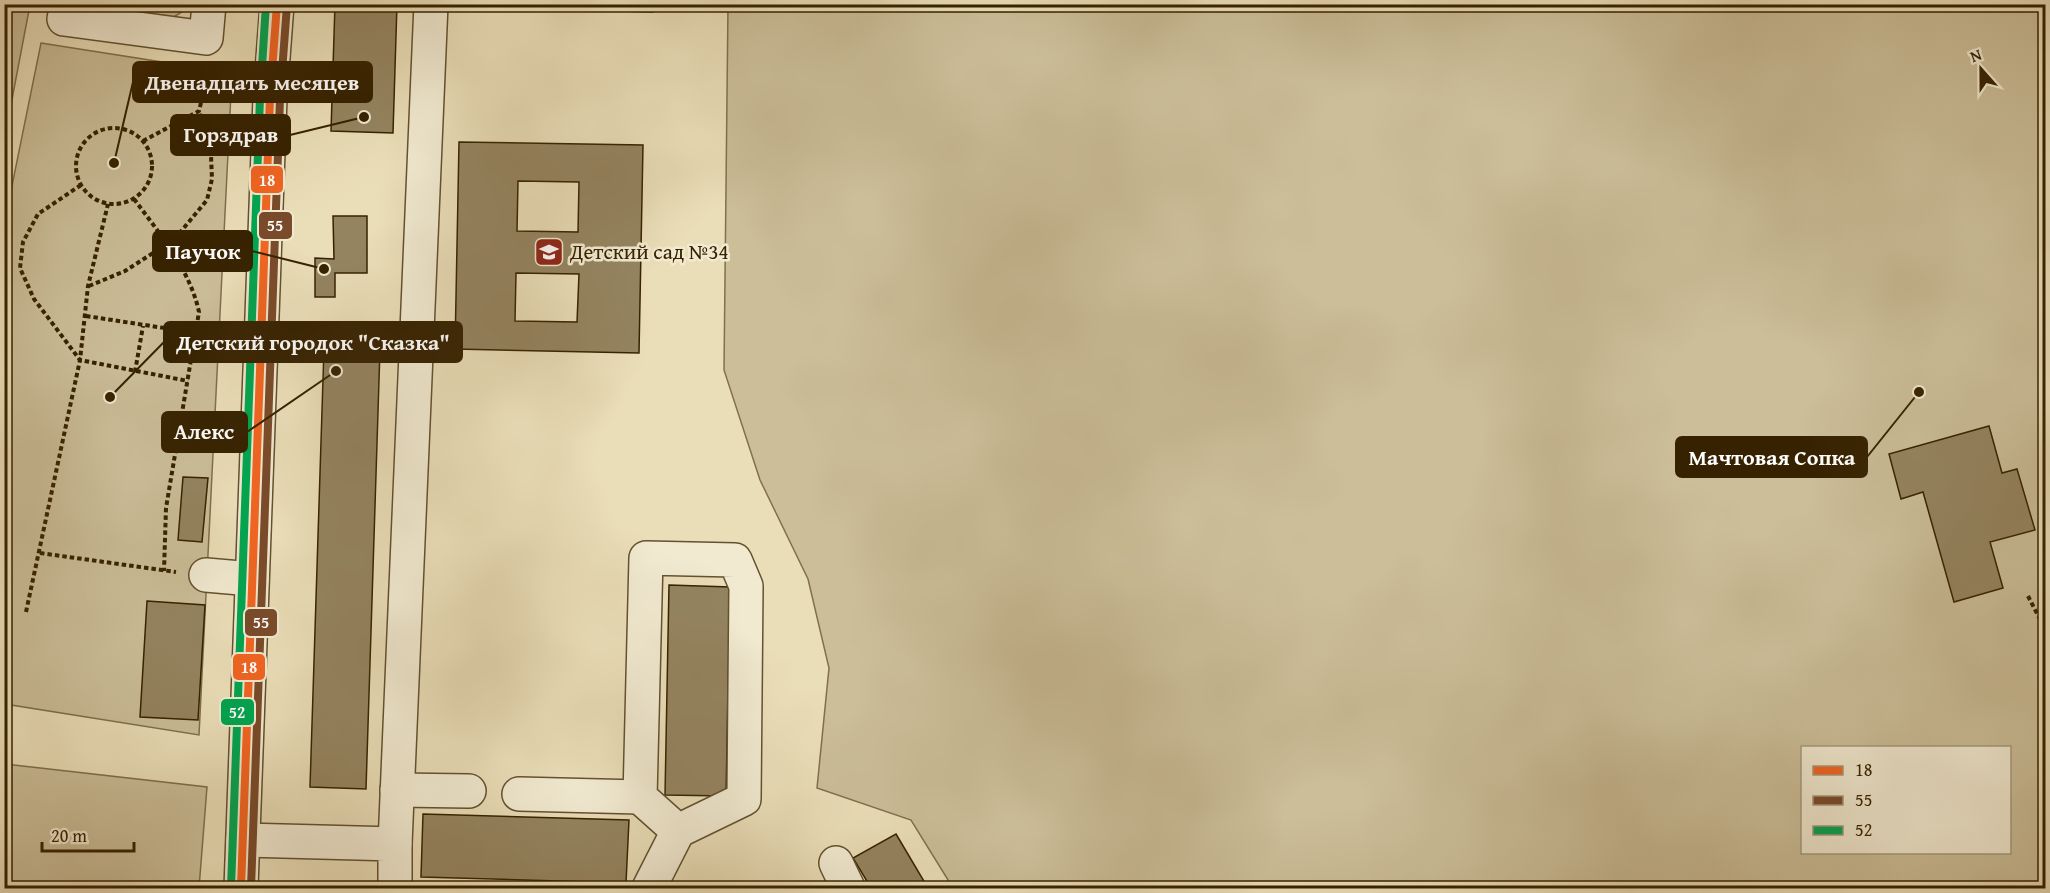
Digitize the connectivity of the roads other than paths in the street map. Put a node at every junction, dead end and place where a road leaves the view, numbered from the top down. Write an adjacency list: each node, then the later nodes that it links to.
1 (67, 4): 2 (street)
2 (209, 4)
3 (277, 4): 6 (street)
4 (431, 4): 7 (street)
5 (206, 575): 6 (street)
6 (252, 579): 12 (street)
7 (397, 790): 8 (street); 13 (street)
8 (469, 791)
9 (519, 794): 10 (street)
10 (640, 797): 11 (street); 11 (street)
11 (678, 831): 16 (street)
12 (243, 840): 13 (street); 14 (street)
13 (395, 844): 15 (street)
14 (241, 888)
15 (395, 888)
16 (649, 888)

